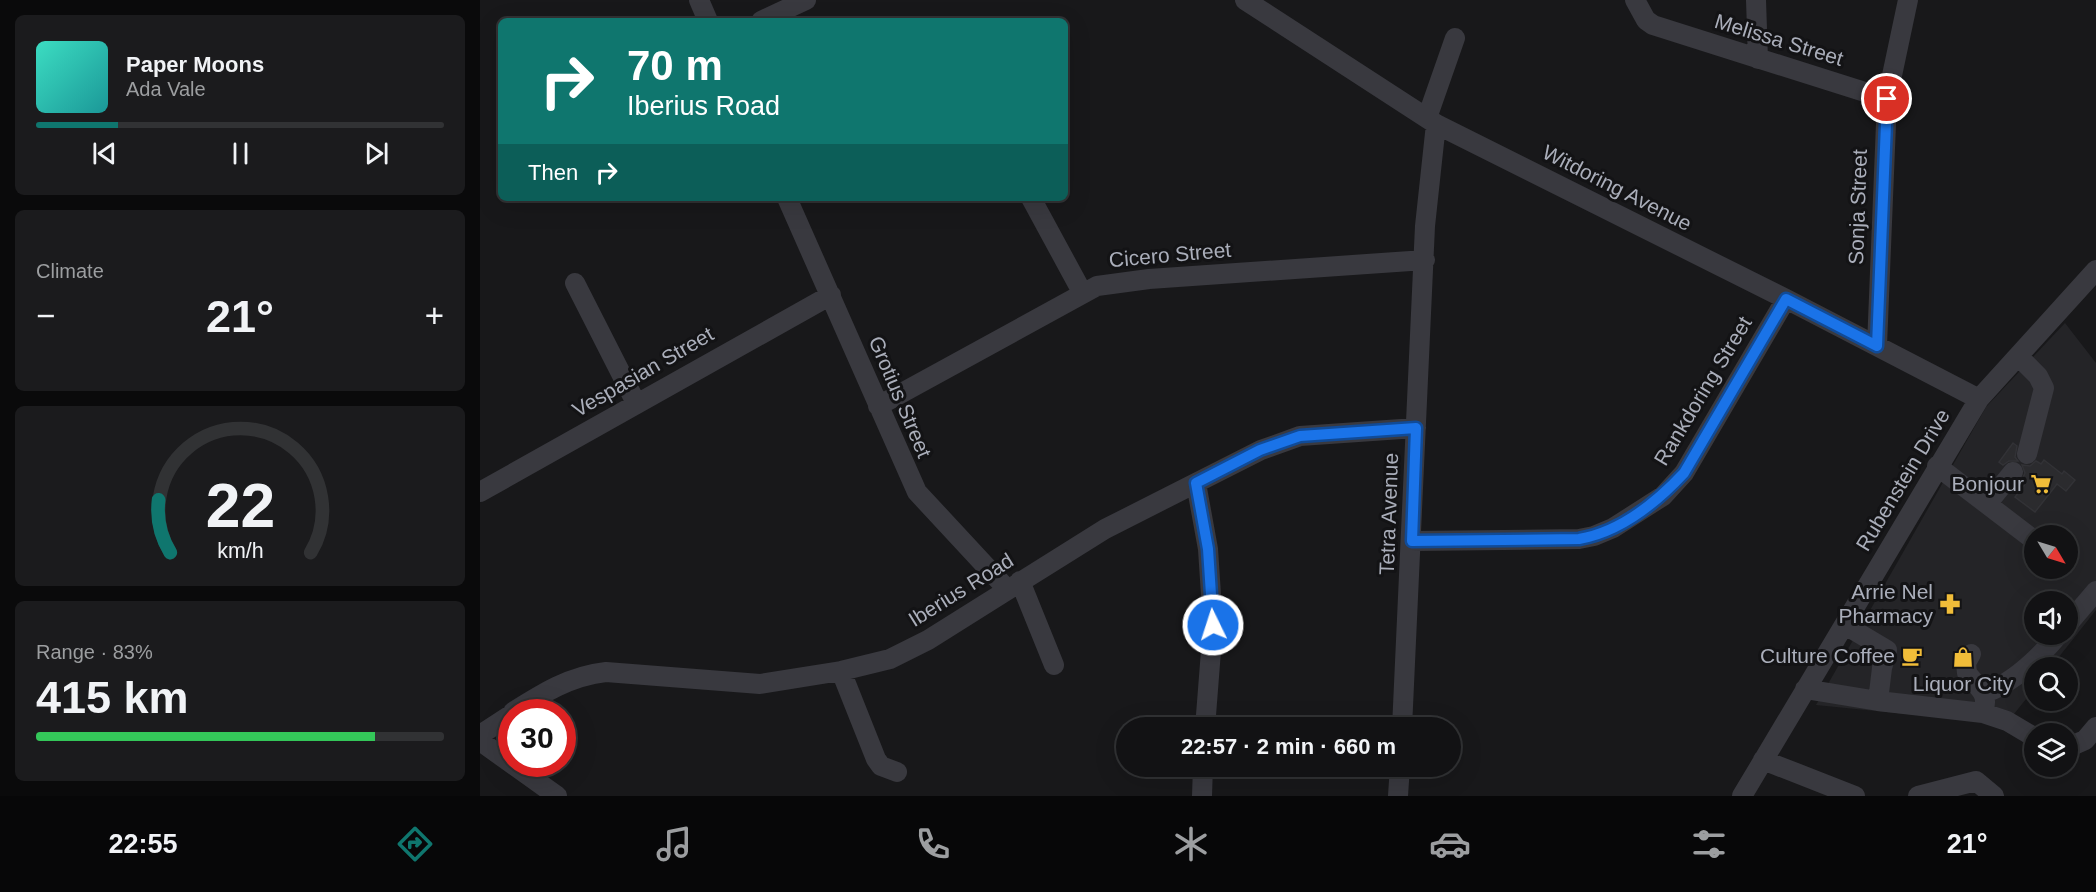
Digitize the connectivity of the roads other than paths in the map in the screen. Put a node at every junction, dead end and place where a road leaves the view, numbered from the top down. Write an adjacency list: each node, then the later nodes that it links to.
1 (699, 0): 7 (street)
2 (806, 0): 8 (street)
3 (1245, 0): 12 (street, Witdoring Avenue)
4 (1635, 0): 10 (street, Melissa Street)
5 (1756, 0): 10 (street)
6 (1908, 0): 11 (street, Sonja Street)
7 (707, 18)
8 (767, 18)
9 (1455, 38): 12 (street, Tetra Avenue)
10 (1758, 59): 11 (street, Melissa Street)
11 (1887, 99): 21 (street, Sonja Street)
12 (1432, 121): 15 (street, Tetra Avenue); 20 (street, Witdoring Avenue)
13 (788, 201): 19 (street, Grotius Street)
14 (1033, 201): 18 (street)
15 (1425, 260): 18 (street, Cicero Street); 26 (street, Tetra Avenue)
16 (2096, 270): 22 (street, Rubenstein Drive)
17 (575, 283): 24 (street)
18 (1082, 292): 25 (street, Cicero Street)
19 (831, 295): 24 (street, Vespasian Street); 25 (street, Grotius Street)
20 (1786, 299): 21 (street, Witdoring Avenue); 34 (street, Rankdoring Street)
21 (1877, 346): 23 (street, Witdoring Avenue)
22 (2019, 357): 23 (street, Rubenstein Drive); 27 (street)
23 (1979, 399): 28 (street, Rubenstein Drive)
24 (636, 403): 31 (street, Vespasian Street)
25 (878, 406): 35 (street, Grotius Street)
26 (1416, 428): 30 (street, Iberius Road); 34 (street, Tetra Avenue)
27 (2027, 454)
28 (1937, 466): 32 (street); 38 (street, Rubenstein Drive)
29 (2013, 472): 32 (street)
30 (1196, 483): 35 (street, Iberius Road); 48 (street)
31 (480, 492)
32 (1987, 504): 33 (street)
33 (2024, 532)
34 (1412, 541): 49 (street, Tetra Avenue)
35 (1013, 585): 41 (street); 42 (street, Iberius Road)
36 (2096, 591): 37 (street)
37 (2078, 612)
38 (1845, 625): 43 (street, Rubenstein Drive); 46 (street)
39 (2050, 645): 44 (street)
40 (1971, 654): 44 (street)
41 (1054, 665)
42 (841, 671): 45 (street, Iberius Road); 57 (street)
43 (1805, 689): 46 (street); 56 (street, Rubenstein Drive)
44 (1985, 693): 47 (street)
45 (535, 699)
46 (1878, 701): 47 (street)
47 (1983, 713): 52 (street)
48 (1206, 717)
49 (1403, 717)
50 (498, 723): 53 (street, Iberius Road)
51 (2096, 727): 55 (street)
52 (2024, 730)
53 (480, 735)
54 (480, 741): 60 (street)
55 (2078, 743)
56 (1763, 760): 63 (street, Rubenstein Drive); 64 (street)
57 (897, 772)
58 (1203, 777): 61 (street)
59 (1399, 777): 62 (street)
60 (557, 796)
61 (1202, 796)
62 (1398, 796)
63 (1742, 796)
64 (1855, 796)
65 (1918, 796): 66 (street)
66 (1994, 796)

